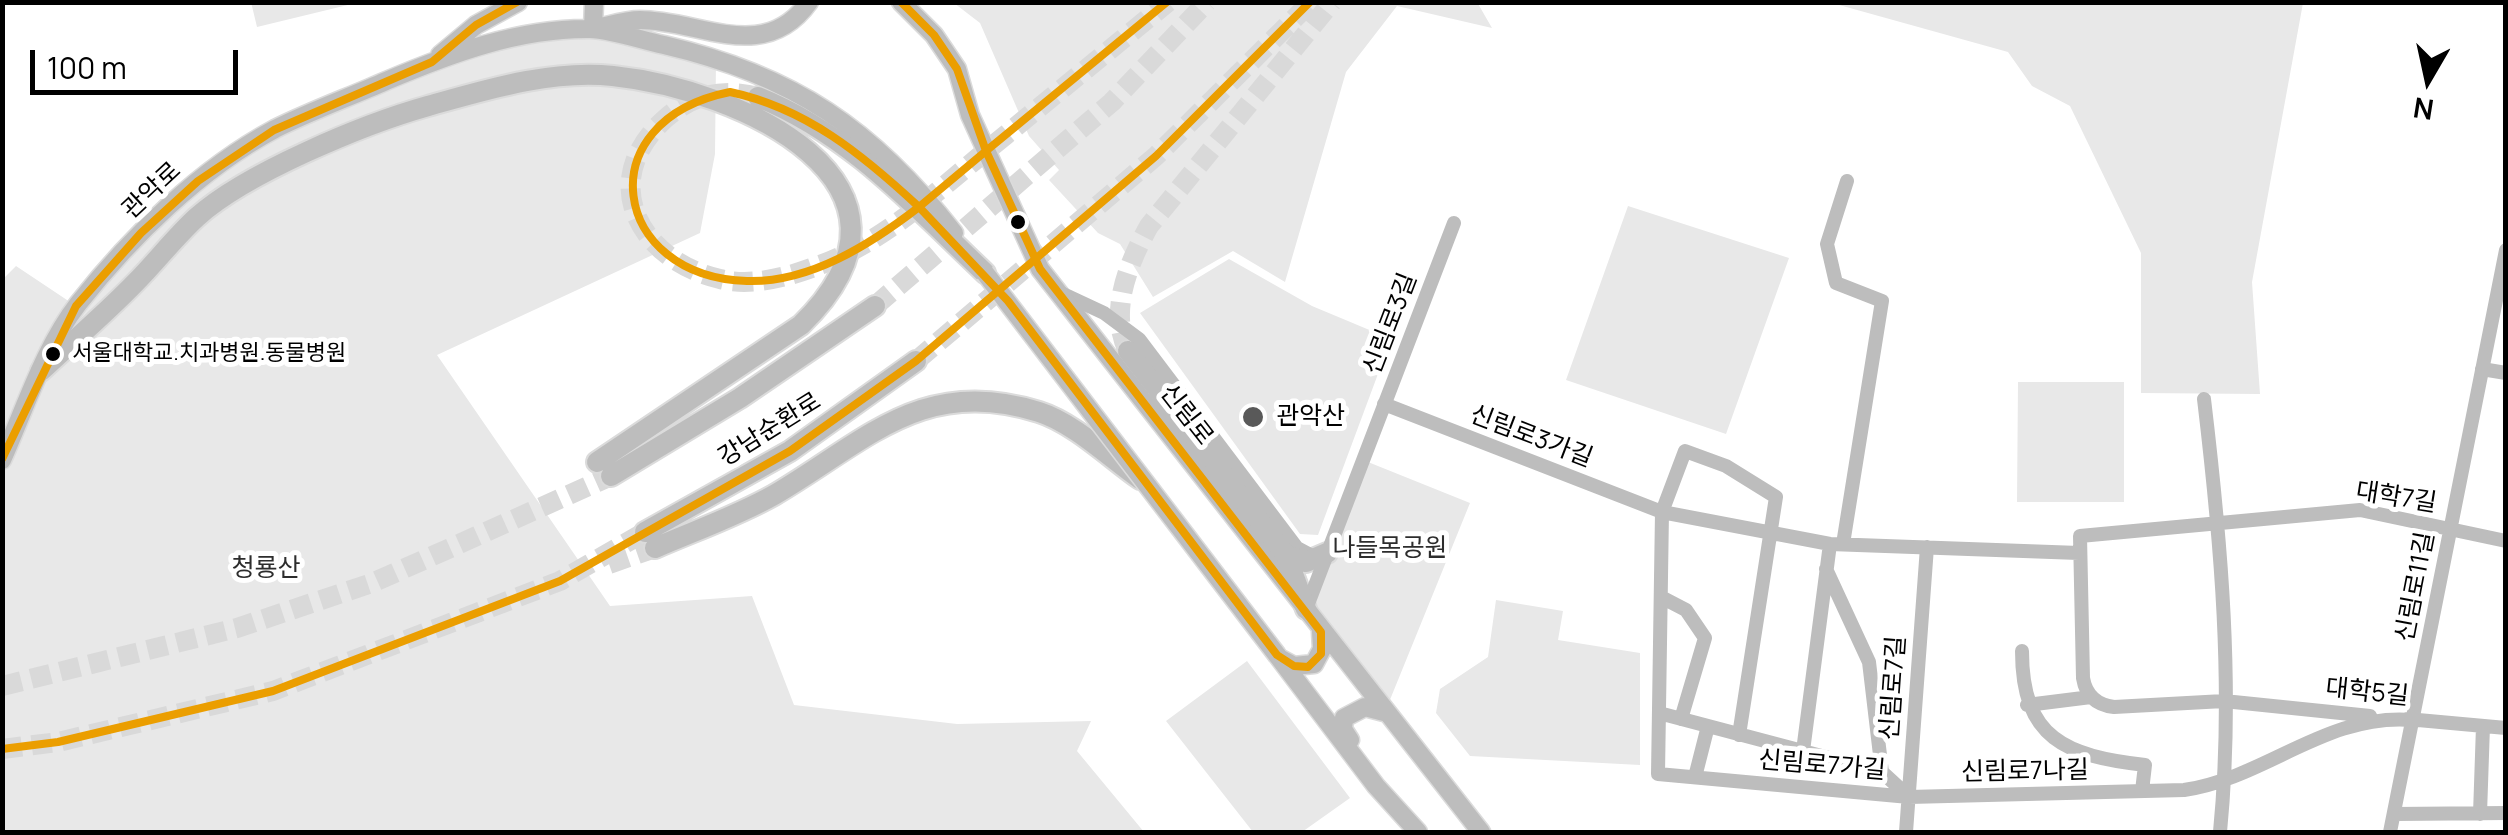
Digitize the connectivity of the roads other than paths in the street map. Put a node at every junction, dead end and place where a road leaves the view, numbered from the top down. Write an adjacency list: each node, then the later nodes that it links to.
1 (518, 2): 6 (main road, 관악로)
2 (594, 2): 5 (main road)
3 (810, 2): 5 (main road)
4 (900, 2): 12 (main road, 신림로)
5 (593, 29): 6 (main road, 관악로); 11 (main road, 관악로)
6 (432, 62): 18 (main road, 관악로)
7 (758, 97): 11 (highway)
8 (1847, 181): 29 (street)
9 (1454, 223): 21 (street, 신림로3길)
10 (2506, 250): 13 (street, 신림로11길)
11 (985, 273): 23 (main road, bridge)
12 (1059, 292): 31 (street); 36 (main road, 신림로)
13 (2501, 296): 17 (street, 신림로11길)
14 (874, 306): 18 (highway, 강남순환로)
15 (1128, 351): 33 (highway)
16 (916, 361): 23 (highway, 강남순환로)
17 (2482, 369): 19 (street); 26 (street, 신림로11길)
18 (41, 371): 22 (main road, 관악로)
19 (2506, 373)
20 (2204, 399): 25 (street)
21 (1384, 404): 24 (street, 신림로3가길); 31 (street, 신림로3길)
22 (2, 460)
23 (1148, 484): 39 (main road, bridge)
24 (1662, 512): 27 (street, 신림로3가길); 27 (street); 35 (street, 신림로7가길)
25 (2219, 521): 26 (street, 대학7길); 32 (street, 대학7길); 41 (street)
26 (2450, 529): 28 (street, 대학7길); 46 (street, 신림로11길)
27 (1771, 533): 29 (street, 신림로3가길); 50 (street)
28 (2506, 542)
29 (1836, 544): 30 (street, 신림로3가길); 34 (street)
30 (1927, 547): 32 (street, 신림로3가길); 57 (street, 신림로7길)
31 (1327, 553): 33 (highway); 36 (street, 신림로3길)
32 (2080, 553): 40 (street)
33 (1286, 555): 36 (highway)
34 (1826, 569): 51 (street); 53 (street, 신림로7가길)
35 (1661, 598): 44 (street, 신림로7가길); 45 (street)
36 (1306, 609): 37 (main road, 신림로)
37 (1320, 632): 39 (main road); 43 (main road, 신림로)
38 (2022, 651): 42 (street)
39 (1277, 655): 52 (main road)
40 (2091, 698): 41 (street, 대학5길); 42 (street, 대학5길)
41 (2224, 701): 46 (street, 대학5길); 55 (street)
42 (2026, 705): 56 (street, 신림로7나길)
43 (1384, 712): 52 (main road); 62 (main road, 신림로)
44 (1659, 712): 45 (street, 신림로7가길); 54 (street, 신림로7가길)
45 (1681, 718): 47 (street, 신림로7가길)
46 (2412, 720): 48 (street, 대학5길); 55 (street, 신림로7나길); 59 (street, 신림로11길)
47 (1708, 726): 50 (street, 신림로7가길); 54 (street)
48 (2482, 726): 49 (street, 대학5길); 60 (street)
49 (2506, 728)
50 (1739, 735): 51 (street, 신림로7가길)
51 (1803, 751): 53 (street, 신림로7가길)
52 (1362, 768): 61 (main road)
53 (1882, 772): 57 (street, 신림로7가길)
54 (1696, 777): 57 (street, 신림로7가길)
55 (2225, 781): 56 (street, 신림로7나길); 64 (street)
56 (2142, 792): 57 (street, 신림로7나길)
57 (1909, 797): 63 (street, 신림로7길)
58 (2506, 813): 60 (street)
59 (2394, 814): 60 (street); 65 (street, 신림로11길)
60 (2480, 814)
61 (1418, 832)
62 (1481, 832)
63 (1906, 832)
64 (2220, 832)
65 (2390, 832)

